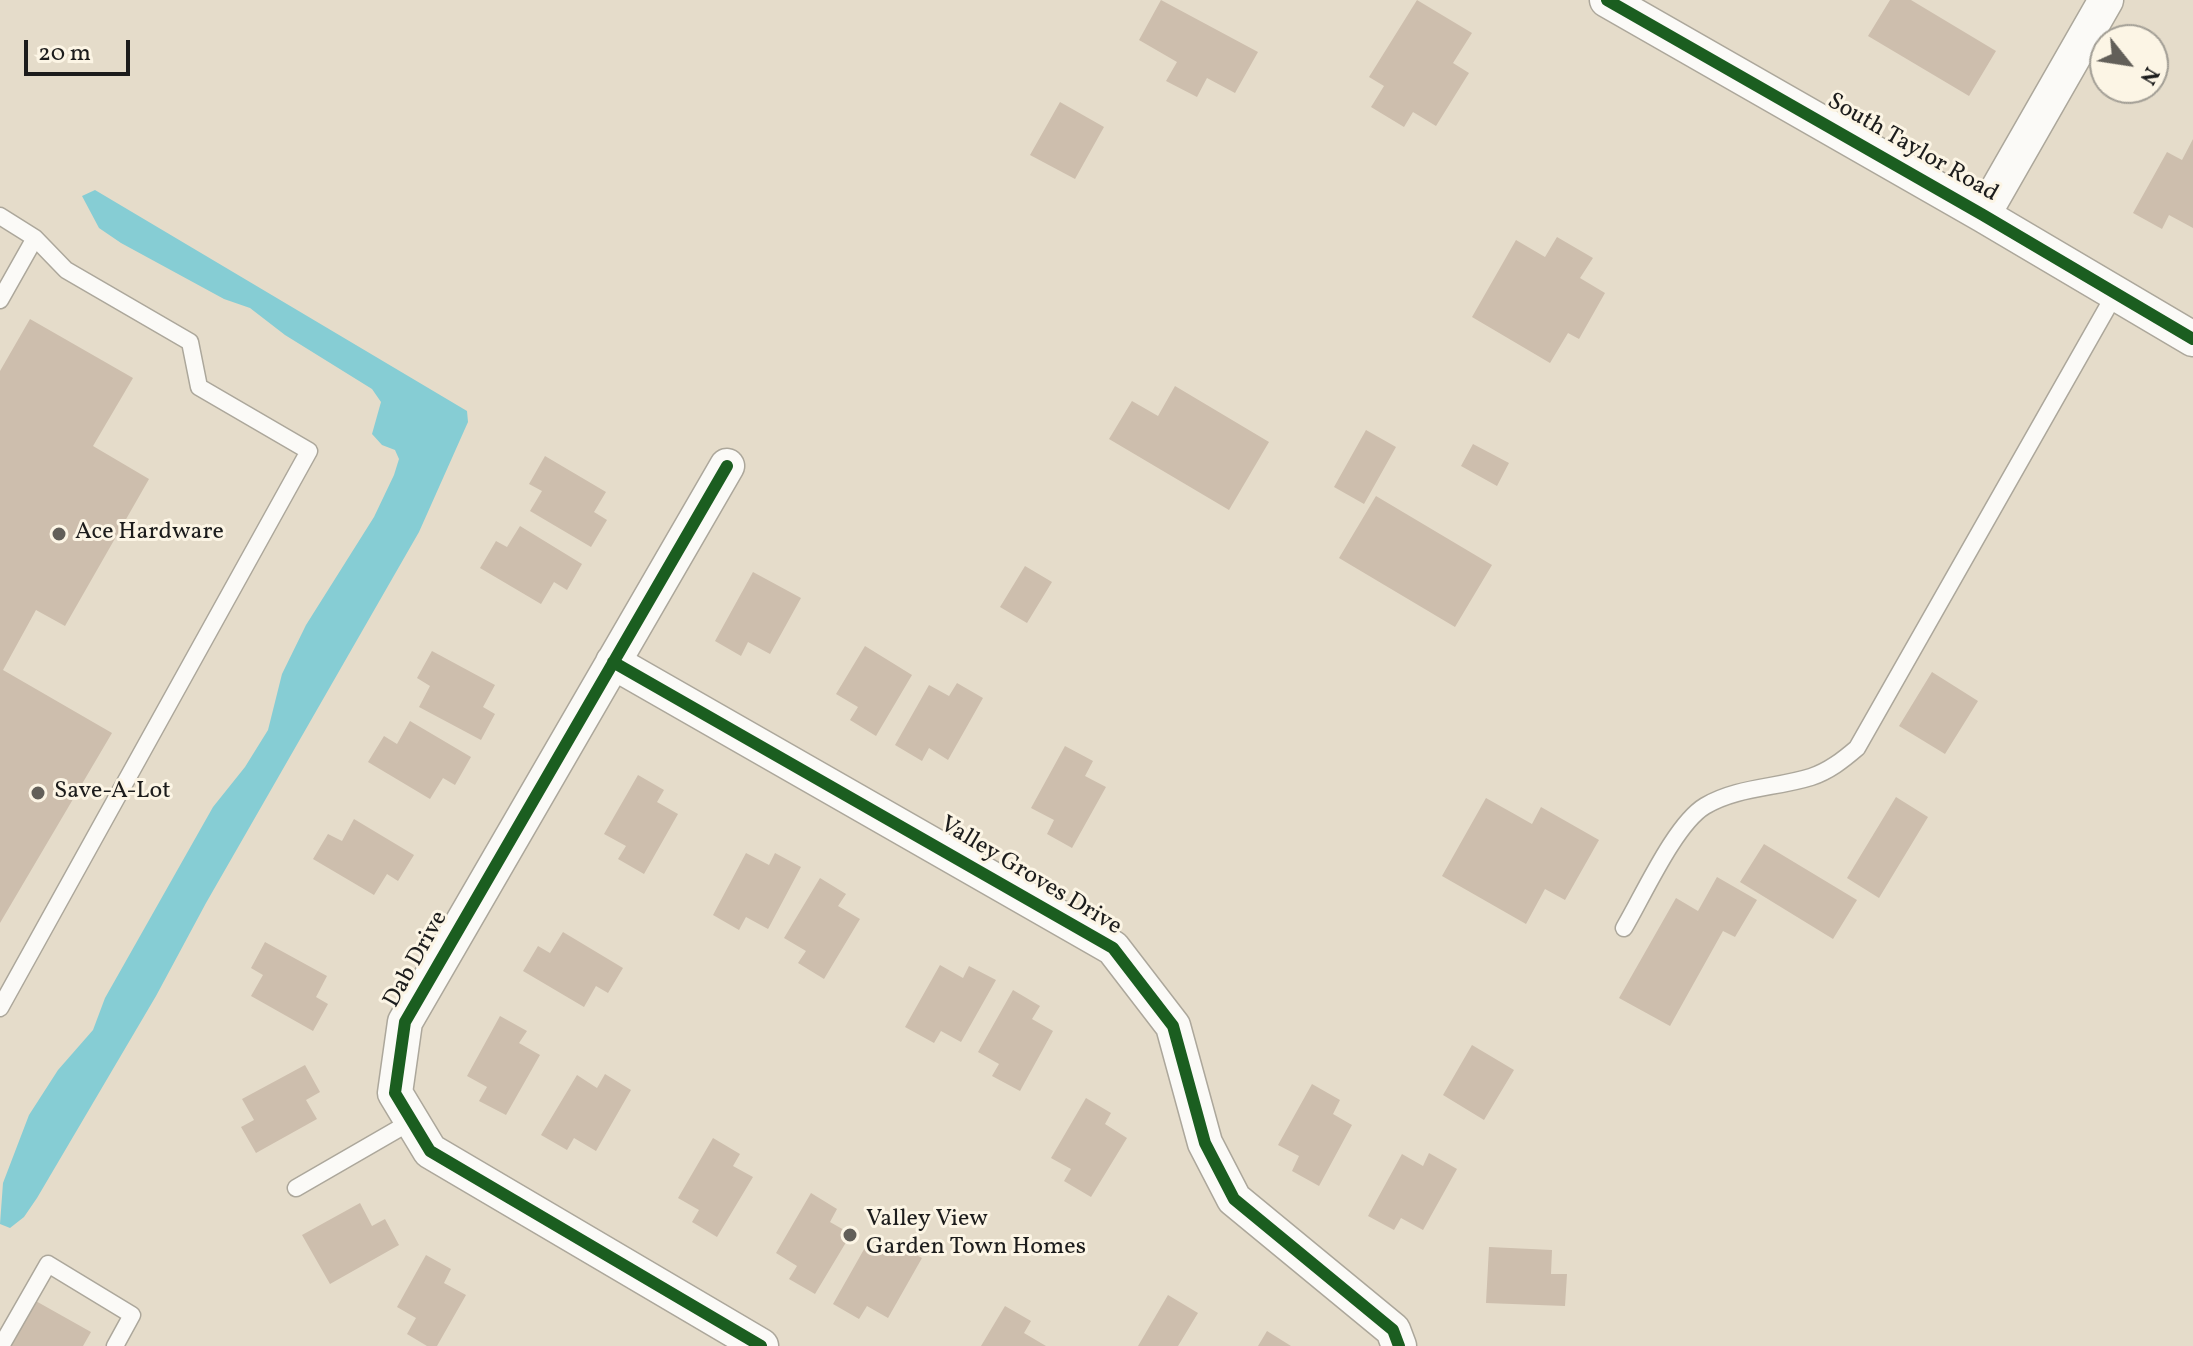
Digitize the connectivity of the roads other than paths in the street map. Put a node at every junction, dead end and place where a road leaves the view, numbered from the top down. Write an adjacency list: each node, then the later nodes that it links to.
1 (1607, 0): 3 (street, South Taylor Road)
2 (2106, 0): 3 (street)
3 (1983, 215): 6 (street, South Taylor Road)
4 (0, 216): 5 (lane)
5 (35, 238): 7 (lane); 12 (lane)
6 (2115, 294): 8 (street, South Taylor Road); 11 (lane)
7 (0, 300)
8 (2193, 339)
9 (727, 466): 10 (street, Dab Drive)
10 (613, 662): 13 (street, Dab Drive); 18 (street, Valley Groves Drive)
11 (1624, 928)
12 (0, 1008)
13 (412, 1121): 14 (lane); 17 (street, Dab Drive)
14 (296, 1188)
15 (1, 1346): 16 (lane)
16 (115, 1346)
17 (761, 1346)
18 (1399, 1346)

